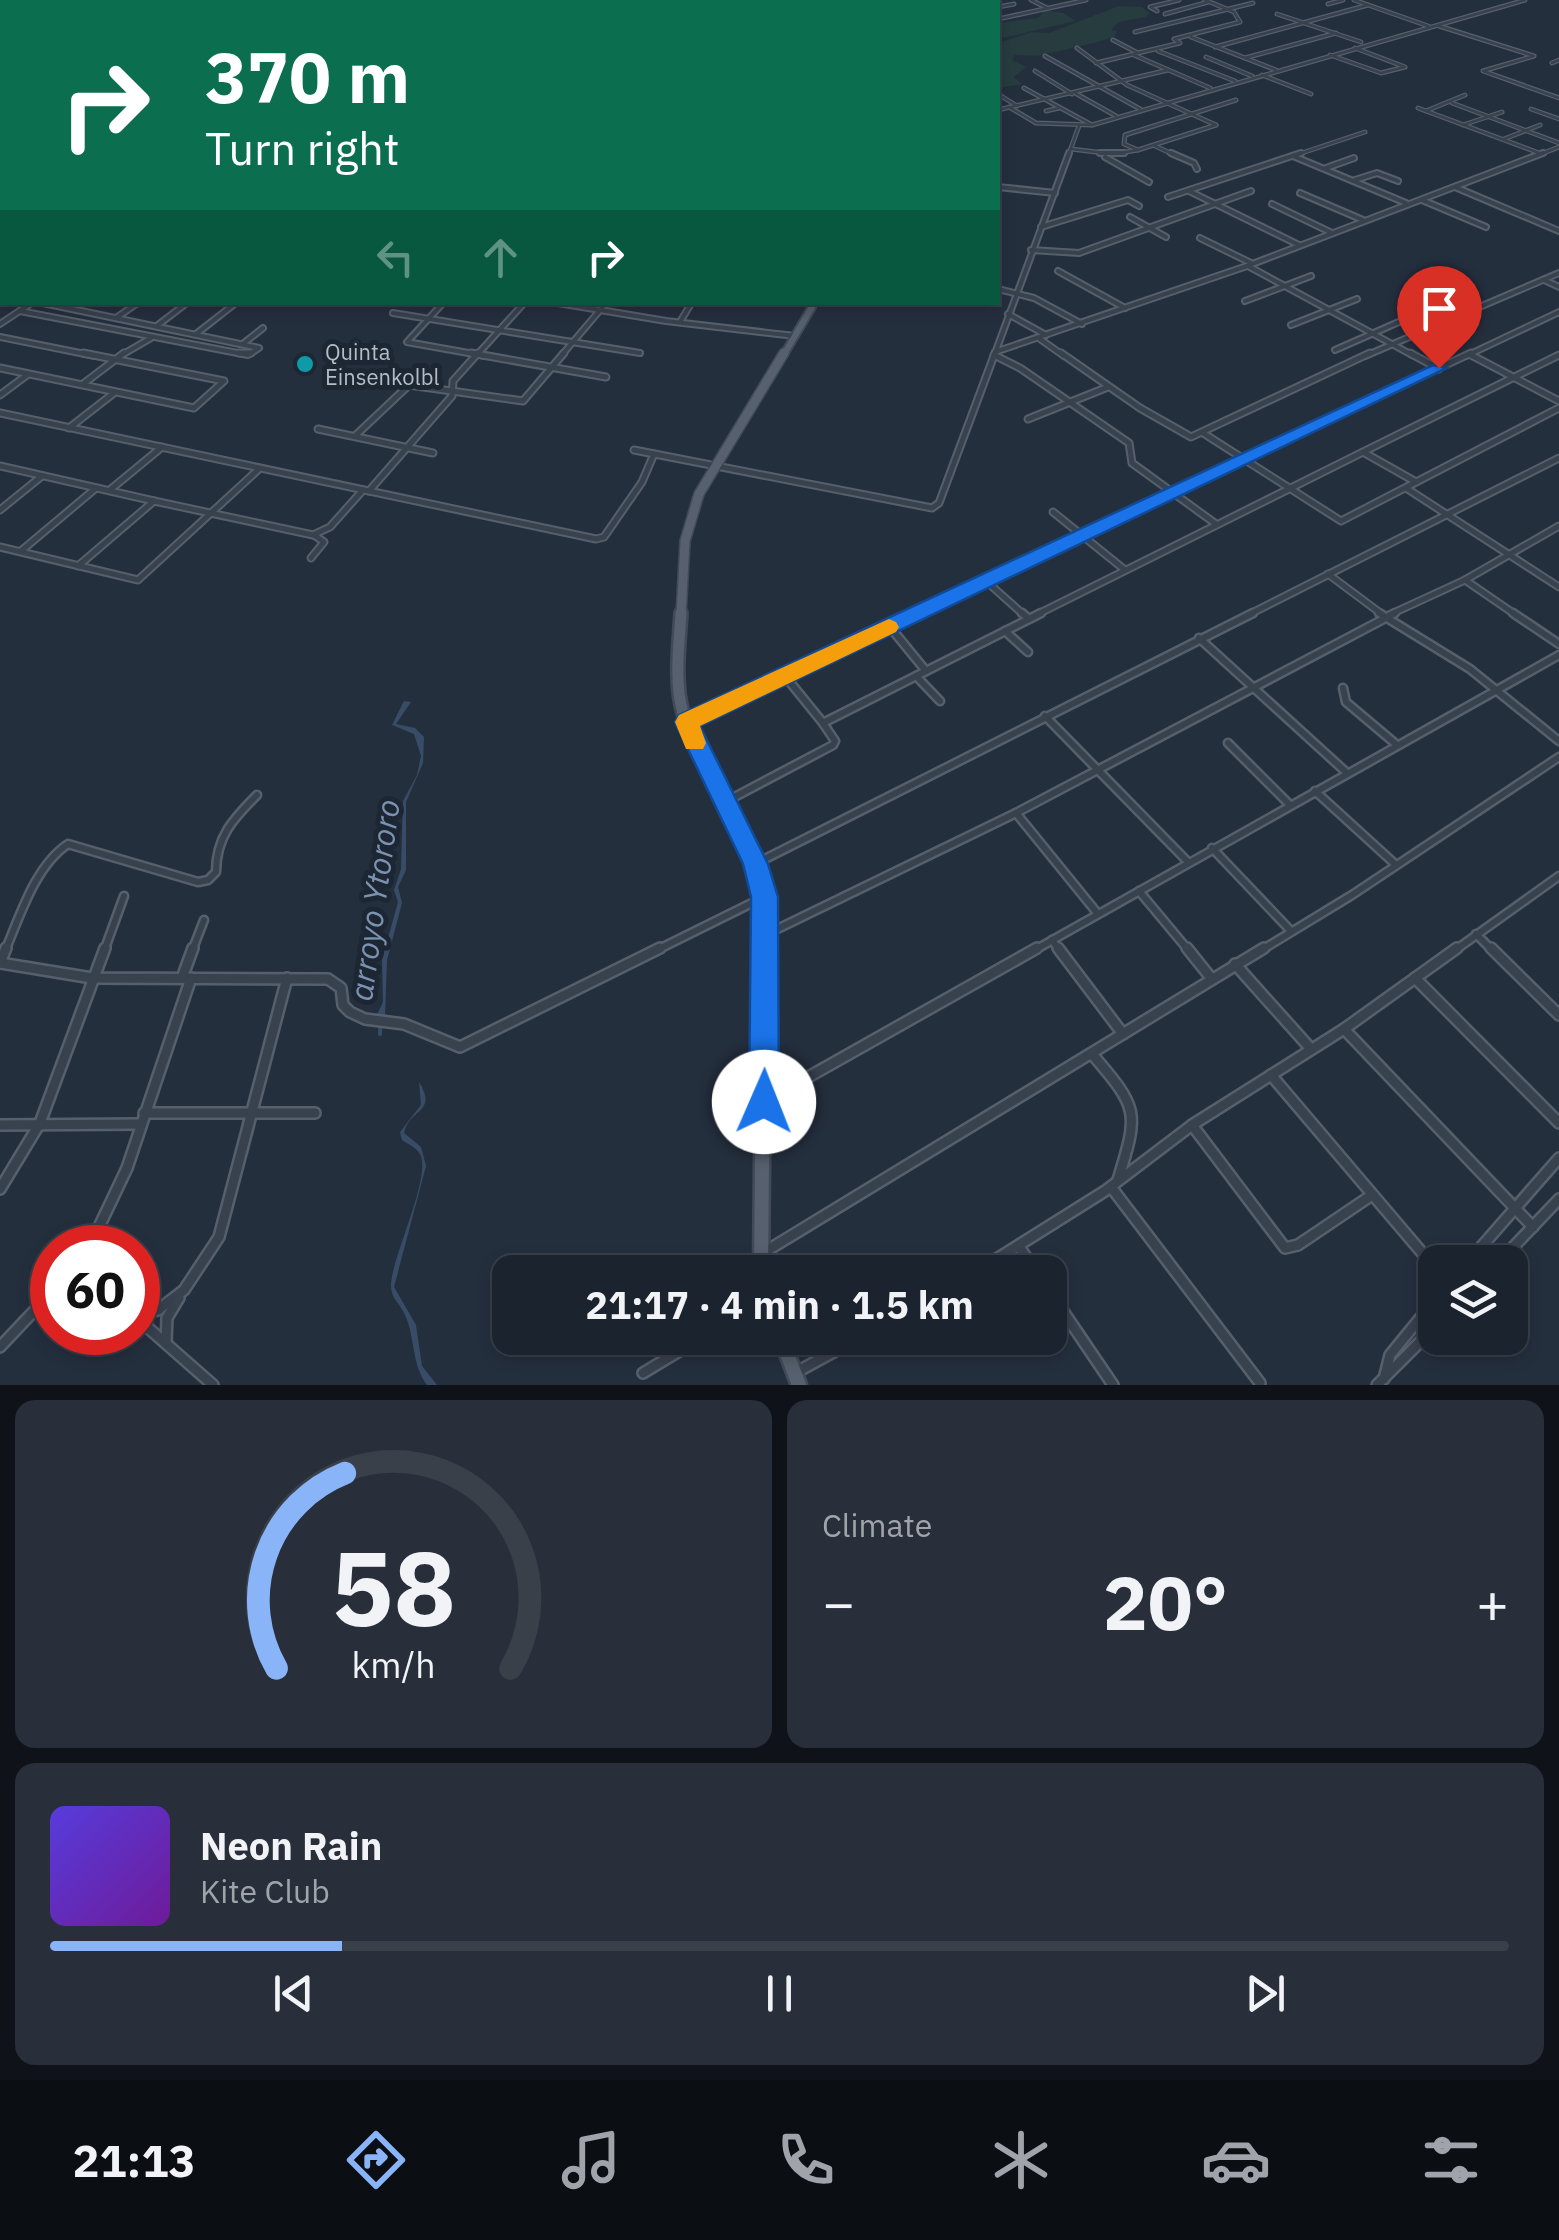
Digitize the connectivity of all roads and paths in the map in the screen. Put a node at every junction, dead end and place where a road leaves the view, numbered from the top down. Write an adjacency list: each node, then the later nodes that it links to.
1 (1031, 0): 16 (street)
2 (1086, 0): 8 (street)
3 (1179, 0): 18 (street)
4 (1209, 0): 17 (street); 19 (street)
5 (1344, 0): 9 (street)
6 (1354, 0): 10 (street)
7 (1520, 0): 23 (street)
8 (1074, 1): 16 (street)
9 (1334, 1): 14 (street)
10 (1360, 2): 11 (street)
11 (1369, 2): 22 (street); 24 (street)
12 (1253, 3): 17 (street)
13 (1014, 4): 15 (street)
14 (1328, 4)
15 (1000, 7)
16 (1048, 8): 21 (street)
17 (1228, 10): 25 (street); 27 (street)
18 (1157, 11)
19 (1165, 14)
20 (1277, 14): 22 (street)
21 (1000, 18)
22 (1306, 24): 26 (street); 30 (street)
23 (1437, 26): 24 (street); 56 (street)
24 (1430, 27): 29 (street)
25 (1135, 32)
26 (1336, 33): 29 (street); 38 (street)
27 (1190, 36): 30 (street); 33 (street)
28 (1113, 40): 34 (street)
29 (1364, 44): 31 (street)
30 (1215, 47): 38 (street)
31 (1352, 47): 35 (street); 35 (street)
32 (1078, 48): 41 (street)
33 (1154, 49): 34 (street); 47 (street)
34 (1136, 54): 41 (street); 42 (street)
35 (1329, 54): 43 (street)
36 (1046, 56): 50 (street)
37 (1206, 58): 46 (street)
38 (1244, 58): 43 (street)
39 (1559, 60): 40 (street)
40 (1552, 62)
41 (1096, 63): 48 (street)
42 (1168, 70): 48 (street); 51 (street)
43 (1276, 70): 45 (street)
44 (1034, 72): 52 (street)
45 (1261, 74): 46 (street); 53 (street)
46 (1254, 76): 47 (street)
47 (1236, 81): 51 (street)
48 (1124, 82): 50 (street); 59 (street)
49 (1024, 88): 57 (street)
50 (1100, 88): 52 (street); 65 (street)
51 (1211, 88): 59 (street)
52 (1074, 93): 57 (street); 72 (street)
53 (1311, 94)
54 (1000, 95): 61 (street)
55 (1465, 95): 60 (street)
56 (1559, 98)
57 (1046, 100): 61 (street); 63 (street)
58 (1236, 100): 71 (street)
59 (1164, 102): 65 (street); 71 (street)
60 (1452, 103): 69 (street); 73 (street)
61 (1017, 106): 62 (street)
62 (1009, 108): 67 (street); 78 (street)
63 (1060, 108): 68 (street); 75 (street)
64 (1418, 108): 69 (street)
65 (1140, 109): 72 (street)
66 (1531, 109): 74 (street)
67 (1000, 110)
68 (1046, 111)
69 (1426, 111): 76 (street)
70 (1502, 112): 73 (street)
71 (1191, 114): 83 (street); 85 (street)
72 (1117, 116): 75 (street)
73 (1489, 117): 76 (street); 79 (street)
74 (1559, 119)
75 (1092, 124): 78 (street)
76 (1462, 125): 81 (street)
77 (1540, 125): 79 (street)
78 (1078, 126): 84 (street)
79 (1526, 131): 81 (street); 82 (street)
80 (1365, 132): 88 (street)
81 (1502, 140): 87 (street)
82 (1559, 145): 87 (street)
83 (1154, 146): 85 (street); 90 (street)
84 (1071, 149): 86 (street); 100 (street)
85 (1138, 150): 86 (street)
86 (1100, 154): 94 (street)
87 (1540, 154): 96 (street)
88 (1292, 155): 91 (street); 97 (street)
89 (1354, 158): 91 (street)
90 (1196, 169)
91 (1324, 169): 92 (street)
92 (1354, 181): 93 (street); 105 (street)
93 (1398, 181)
94 (1149, 182)
95 (1000, 187): 100 (street)
96 (1454, 187): 102 (street); 112 (street)
97 (1188, 190): 101 (street); 103 (street)
98 (1251, 191): 103 (street)
99 (1300, 193): 108 (street)
100 (1055, 194): 111 (street)
101 (1168, 197)
102 (1421, 199): 105 (street); 110 (street)
103 (1212, 204): 109 (street); 116 (street)
104 (1272, 204): 113 (street)
105 (1408, 204): 108 (street)
106 (1139, 206): 111 (street)
107 (1130, 217): 109 (street)
108 (1364, 221): 113 (street)
109 (1148, 227): 114 (street); 117 (street)
110 (1486, 227)
111 (1040, 228): 117 (street)
112 (1559, 231)
113 (1332, 233): 116 (street)
114 (1166, 236)
115 (1200, 238): 118 (street)
116 (1299, 245): 118 (street)
117 (1031, 250): 126 (street)
118 (1250, 265): 123 (street); 141 (street)
119 (1058, 271): 141 (street)
120 (1559, 273): 122 (street)
121 (1310, 276): 123 (street)
122 (1542, 280): 124 (street); 168 (street)
123 (1285, 286): 128 (street); 142 (street)
124 (1559, 287)
125 (1000, 289): 126 (street)
126 (1017, 292): 148 (street); 154 (street)
127 (1357, 299): 142 (street)
128 (1245, 301)
129 (31, 305): 143 (street)
130 (50, 305): 144 (street)
131 (86, 305): 144 (street)
132 (135, 305): 149 (street)
133 (184, 305): 155 (street)
134 (233, 305): 160 (street)
135 (441, 305): 150 (street)
136 (522, 305): 158 (street)
137 (568, 305): 145 (street)
138 (605, 305): 145 (street)
139 (690, 305): 152 (street)
140 (813, 305): 163 (main road)
141 (1126, 309): 154 (street)
142 (1330, 310): 156 (street); 159 (street)
143 (20, 311): 153 (street); 164 (street)
144 (78, 311): 149 (street)
145 (601, 311): 152 (street); 166 (street)
146 (1559, 312): 172 (street)
147 (394, 313): 150 (street)
148 (1008, 314): 161 (street); 171 (street)
149 (116, 318): 155 (street)
150 (427, 318): 158 (street); 173 (street)
151 (1401, 321): 159 (street)
152 (680, 322): 163 (street)
153 (0, 324)
154 (1082, 324): 161 (street)
155 (157, 326): 160 (street)
156 (1291, 326)
157 (263, 328): 167 (street)
158 (500, 330): 166 (street); 173 (street)
159 (1373, 333): 168 (street); 169 (street)
160 (196, 334): 167 (street)
161 (1047, 335): 165 (street)
162 (0, 336): 175 (street)
163 (795, 336): 205 (main road)
164 (152, 338): 167 (street); 175 (street)
165 (1039, 338): 171 (street); 184 (street)
166 (576, 342): 170 (street); 177 (street)
167 (243, 343)
168 (1392, 343): 178 (street); 195 (street)
169 (1335, 350)
170 (640, 353)
171 (994, 354): 189 (street); 205 (street)
172 (1470, 354): 178 (street); 180 (street)
173 (476, 355): 177 (street); 182 (street)
174 (1559, 355): 180 (street)
175 (115, 360): 183 (street); 186 (street)
176 (0, 368): 179 (street)
177 (552, 368): 181 (street); 187 (street)
178 (1439, 368): 204 (street)
179 (28, 374): 183 (street); 188 (street)
180 (1516, 376): 190 (street); 200 (street)
181 (606, 377)
182 (452, 381): 185 (street); 187 (street)
183 (83, 384): 186 (street)
184 (1109, 386): 189 (street); 195 (street)
185 (438, 390): 187 (street); 196 (street)
186 (115, 392): 193 (street)
187 (453, 392): 198 (street)
188 (0, 395)
189 (1070, 402): 192 (street); 215 (street)
190 (1559, 404): 209 (street)
191 (0, 414): 193 (street)
192 (1028, 419)
193 (69, 428): 197 (street)
194 (318, 428): 196 (street)
195 (1202, 432): 204 (street)
196 (356, 436): 198 (street)
197 (162, 447): 207 (street); 213 (street)
198 (406, 447): 201 (street); 214 (street)
199 (634, 450): 202 (street)
200 (1363, 452): 209 (street); 211 (street)
201 (433, 453)
202 (654, 454): 205 (street); 221 (street)
203 (1559, 458): 219 (street)
204 (1246, 459): 211 (street); 215 (street)
205 (716, 464): 252 (main road)
206 (0, 466): 208 (street)
207 (260, 468): 214 (street); 220 (street)
208 (43, 475): 210 (street); 217 (street)
209 (1416, 482): 212 (street)
210 (97, 487): 213 (street); 227 (street)
211 (1289, 487): 212 (street); 222 (street)
212 (1405, 488): 219 (street)
213 (110, 490): 216 (street)
214 (366, 491): 221 (street); 224 (street)
215 (1175, 492): 222 (street); 225 (street)
216 (154, 500): 220 (street); 230 (street)
217 (0, 510)
218 (1053, 512): 225 (street)
219 (1450, 513): 228 (street); 232 (street)
220 (212, 514): 224 (street); 230 (street)
221 (474, 514)
222 (1216, 524): 231 (street)
223 (1559, 526): 228 (street)
224 (313, 535): 229 (street)
225 (1083, 536): 231 (street); 234 (street)
226 (0, 546): 227 (street)
227 (20, 552): 230 (street)
228 (1508, 552): 233 (street); 235 (street)
229 (311, 558)
230 (78, 566)
231 (1124, 570): 237 (street)
232 (1328, 574): 236 (street); 240 (street)
233 (1466, 580): 236 (street); 241 (street)
234 (986, 581): 237 (street); 238 (street)
235 (1559, 587)
236 (1387, 616): 247 (street); 249 (street)
237 (1029, 619): 239 (street)
238 (890, 626): 244 (street); 245 (street)
239 (1005, 631): 242 (street); 244 (street)
240 (1199, 638): 247 (street); 251 (street)
241 (1559, 644)
242 (1028, 652)
243 (1559, 655): 249 (street)
244 (926, 670): 246 (street)
245 (785, 676): 252 (street); 253 (street)
246 (916, 676): 250 (street); 253 (street)
247 (1255, 688): 258 (street); 259 (street)
248 (1343, 688): 256 (street)
249 (1494, 692): 254 (street); 256 (street)
250 (940, 701)
251 (1045, 716): 258 (street); 267 (street)
252 (687, 722): 262 (main road)
253 (823, 723): 262 (street)
254 (1559, 741)
255 (1228, 743): 263 (street)
256 (1397, 746): 259 (street)
257 (1559, 756): 268 (street)
258 (1098, 768): 264 (street); 266 (street)
259 (1347, 773): 260 (street)
260 (1314, 791): 263 (street); 268 (street)
261 (257, 794): 279 (street)
262 (724, 802): 267 (main road)
263 (1290, 804): 265 (street)
264 (1016, 813): 273 (street); 276 (street)
265 (1212, 848): 266 (street); 275 (street)
266 (1186, 861): 270 (street)
267 (756, 864): 272 (main road)
268 (1395, 864): 275 (street)
269 (1559, 876): 277 (street)
270 (1139, 891): 273 (street); 284 (street)
271 (124, 896): 281 (street)
272 (764, 897): 276 (main road); 283 (street)
273 (1098, 914): 278 (street)
274 (204, 920): 282 (street)
275 (1291, 931): 280 (street)
276 (766, 934): 292 (main road)
277 (1476, 934): 285 (street); 286 (street)
278 (1052, 940): 288 (street); 292 (street)
279 (0, 963): 281 (street)
280 (1235, 964): 284 (street); 289 (street)
281 (92, 978): 282 (street); 296 (street)
282 (187, 978): 283 (street); 294 (street)
283 (287, 978): 293 (street)
284 (1211, 978): 288 (street)
285 (1415, 978): 287 (street); 297 (street)
286 (1559, 1016)
287 (1344, 1029): 289 (street); 306 (street)
288 (1123, 1034): 290 (street)
289 (1312, 1050): 291 (street)
290 (1092, 1054): 302 (street); 313 (street)
291 (1271, 1075): 300 (street); 304 (street)
292 (764, 1102): 313 (main road)
293 (252, 1110): 294 (street); 295 (street); 316 (street)
294 (144, 1113): 298 (street)
295 (315, 1113)
296 (40, 1123): 298 (street); 299 (street); 303 (street)
297 (1559, 1123)
298 (140, 1124): 307 (street)
299 (0, 1125)
300 (1192, 1125): 302 (street); 304 (street)
301 (1559, 1158): 306 (street)
302 (1114, 1185): 311 (street); 331 (street)
303 (0, 1189)
304 (1372, 1196): 312 (street)
305 (1559, 1199): 308 (street)
306 (1515, 1210): 308 (street); 309 (street)
307 (103, 1225)
308 (1533, 1227): 310 (street)
309 (1483, 1245)
310 (1516, 1245)
311 (1020, 1248): 314 (street); 315 (street)
312 (1418, 1249)
313 (760, 1254)
314 (1007, 1255)
315 (1025, 1255)
316 (184, 1290): 317 (street); 322 (street)
317 (160, 1308)
318 (30, 1316): 324 (street)
319 (1067, 1317): 333 (street)
320 (1418, 1321): 330 (street)
321 (160, 1337): 322 (street)
322 (166, 1343): 332 (street)
323 (1418, 1344): 330 (street)
324 (0, 1348)
325 (674, 1355): 328 (street)
326 (788, 1355): 329 (main road)
327 (834, 1355): 329 (street)
328 (644, 1374)
329 (797, 1379)
330 (1380, 1382)
331 (1260, 1383)
332 (213, 1385)
333 (1114, 1385)

